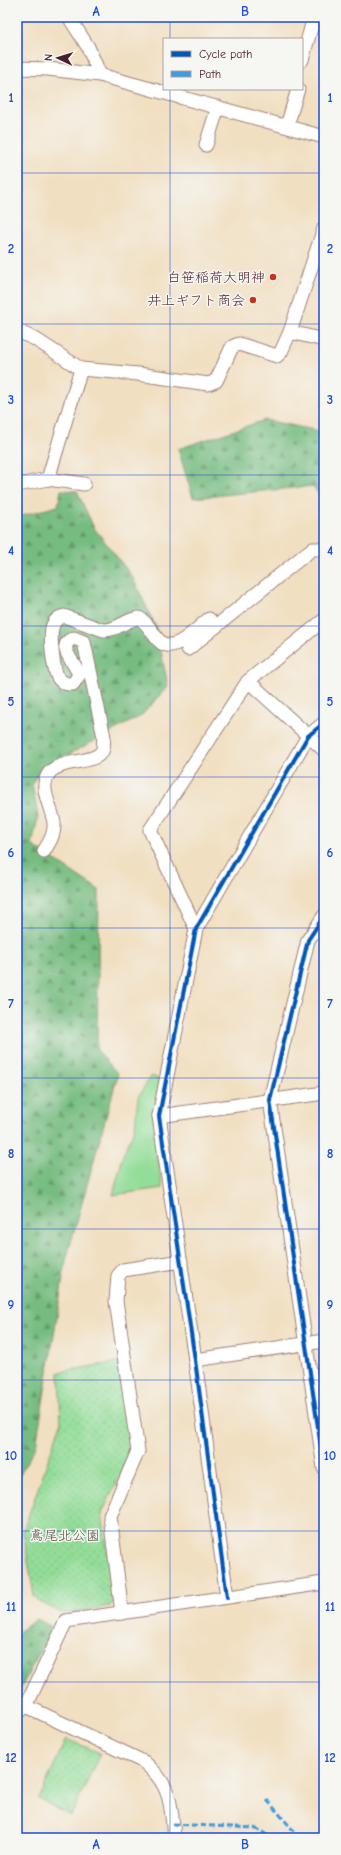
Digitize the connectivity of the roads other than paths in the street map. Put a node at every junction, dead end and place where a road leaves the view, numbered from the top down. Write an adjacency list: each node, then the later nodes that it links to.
1 (69, 17): 7 (street)
2 (314, 17): 5 (street)
3 (318, 17): 4 (street)
4 (324, 18)
5 (303, 56)
6 (17, 68): 7 (street)
7 (100, 75): 9 (street)
8 (298, 90): 10 (street)
9 (218, 107): 10 (street); 12 (street)
10 (286, 126): 11 (street)
11 (324, 137)
12 (206, 145)
13 (324, 228): 15 (street)
14 (17, 331): 17 (street)
15 (290, 332): 16 (street); 17 (street)
16 (324, 340)
17 (81, 369): 18 (street)
18 (48, 480): 19 (street); 20 (street)
19 (84, 484)
20 (17, 485)
21 (324, 550): 27 (street)
22 (324, 620): 23 (street)
23 (248, 681): 25 (street); 29 (street)
24 (324, 723): 25 (street)
25 (308, 736): 26 (street); 29 (street)
26 (324, 750)
27 (44, 852)
28 (324, 916): 31 (street)
29 (196, 929): 32 (street)
30 (324, 1093): 31 (street)
31 (270, 1100): 32 (street); 35 (street)
32 (160, 1116): 33 (street)
33 (181, 1261): 36 (street); 41 (street)
34 (324, 1341): 35 (street)
35 (306, 1343): 36 (street); 37 (street)
36 (195, 1360): 40 (street)
37 (320, 1414): 38 (street)
38 (324, 1468)
39 (324, 1583): 40 (street)
40 (227, 1597): 41 (street)
41 (122, 1613): 42 (street)
42 (22, 1710): 43 (street)
43 (174, 1838)

